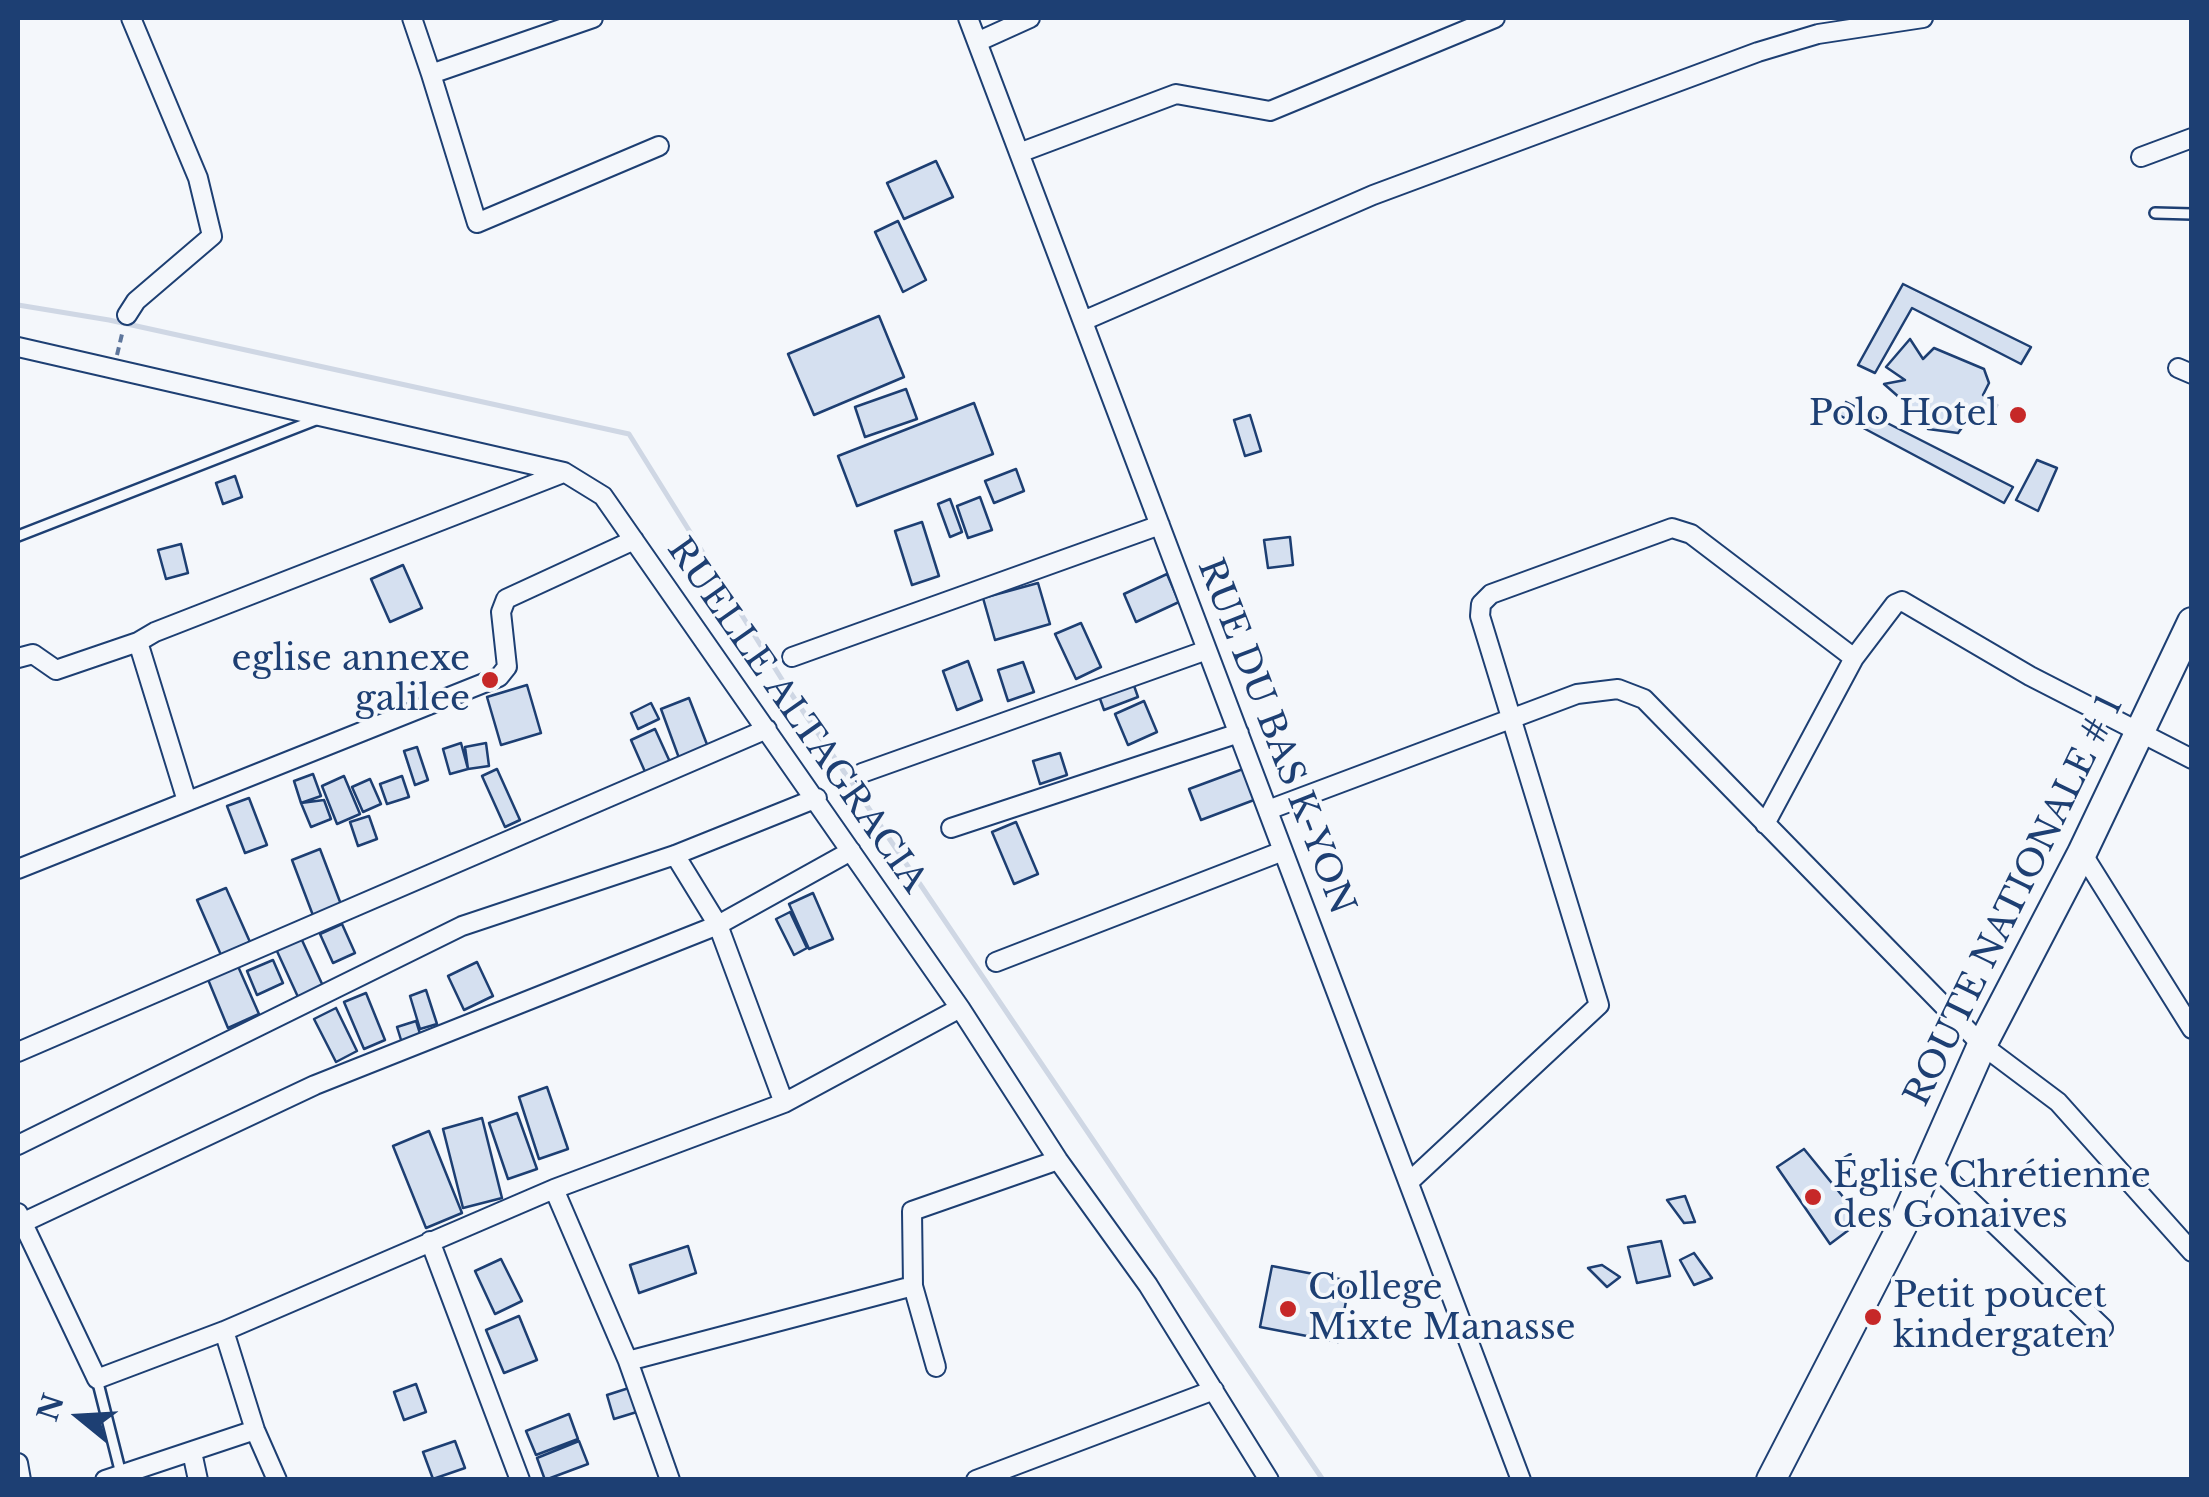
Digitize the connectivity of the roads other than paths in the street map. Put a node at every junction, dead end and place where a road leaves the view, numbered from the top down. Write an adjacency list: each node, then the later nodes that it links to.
1 (131, 18): 17 (street)
2 (412, 18): 10 (street)
3 (593, 18): 10 (street)
4 (968, 18): 9 (street, RUE DU BAS K-YON)
5 (1030, 18): 9 (street)
6 (1494, 18): 13 (street)
7 (1922, 18): 8 (street)
8 (1895, 20): 18 (street)
9 (977, 42): 13 (street, RUE DU BAS K-YON)
10 (430, 74): 12 (street)
11 (2192, 138): 14 (street)
12 (659, 146)
13 (1019, 153): 18 (street, RUE DU BAS K-YON)
14 (2140, 156)
15 (2156, 213): 16 (lane)
16 (2192, 214)
17 (127, 315)
18 (1082, 320): 22 (street, RUE DU BAS K-YON)
19 (18, 346): 20 (street, RUELLE ALTAGRACIA)
20 (324, 417): 21 (street, RUELLE ALTAGRACIA); 23 (lane)
21 (564, 472): 24 (street, RUELLE ALTAGRACIA); 26 (street)
22 (1160, 525): 27 (street, RUE DU BAS K-YON); 28 (street)
23 (18, 536)
24 (634, 540): 32 (street, RUELLE ALTAGRACIA); 38 (street)
25 (2192, 622): 33 (main road, ROUTE NATIONALE # 1)
26 (138, 642): 29 (street); 38 (street)
27 (1208, 650): 34 (street, RUE DU BAS K-YON); 36 (street)
28 (792, 657)
29 (18, 658)
30 (1854, 658): 31 (street); 33 (street); 40 (street)
31 (1513, 716): 39 (street); 40 (street); 57 (street)
32 (767, 729): 37 (street, RUELLE ALTAGRACIA); 52 (street)
33 (2139, 730): 35 (street); 44 (main road, ROUTE NATIONALE # 1)
34 (1239, 733): 39 (street, RUE DU BAS K-YON); 41 (street)
35 (2192, 759)
36 (862, 773)
37 (817, 798): 43 (street, RUELLE ALTAGRACIA); 45 (street)
38 (188, 801): 46 (street)
39 (1268, 810): 42 (street, RUE DU BAS K-YON)
40 (1765, 824): 51 (street)
41 (951, 828)
42 (1284, 850): 48 (street); 57 (street, RUE DU BAS K-YON)
43 (851, 851): 47 (street); 49 (street, RUELLE ALTAGRACIA)
44 (2082, 853): 50 (street); 51 (main road, ROUTE NATIONALE # 1)
45 (675, 855): 47 (street); 54 (street)
46 (18, 868)
47 (718, 925): 53 (street); 59 (street)
48 (996, 962)
49 (960, 1008): 53 (street); 55 (street, RUELLE ALTAGRACIA)
50 (2192, 1029)
51 (1982, 1045): 56 (main road, ROUTE NATIONALE # 1); 61 (street)
52 (18, 1052)
53 (784, 1104): 58 (street)
54 (18, 1144)
55 (1058, 1160): 62 (street); 68 (street, RUELLE ALTAGRACIA)
56 (1931, 1163): 63 (street); 81 (main road, ROUTE NATIONALE # 1)
57 (1409, 1182): 80 (street, RUE DU BAS K-YON)
58 (554, 1189): 60 (street); 65 (street)
59 (20, 1218): 67 (street)
60 (430, 1241): 64 (street); 76 (street)
61 (2192, 1252)
62 (912, 1286): 65 (street); 66 (street)
63 (2103, 1328)
64 (224, 1331): 67 (street); 69 (street)
65 (628, 1360): 77 (street)
66 (936, 1367)
67 (97, 1379): 72 (lane)
68 (1214, 1390): 78 (street); 79 (street, RUELLE ALTAGRACIA)
69 (255, 1430): 70 (street); 75 (street)
70 (192, 1452): 72 (street); 74 (street)
71 (18, 1463): 73 (street)
72 (113, 1477)
73 (22, 1480)
74 (198, 1480)
75 (277, 1480)
76 (520, 1480)
77 (670, 1480)
78 (976, 1480)
79 (1269, 1480)
80 (1522, 1480)
81 (1770, 1480)

